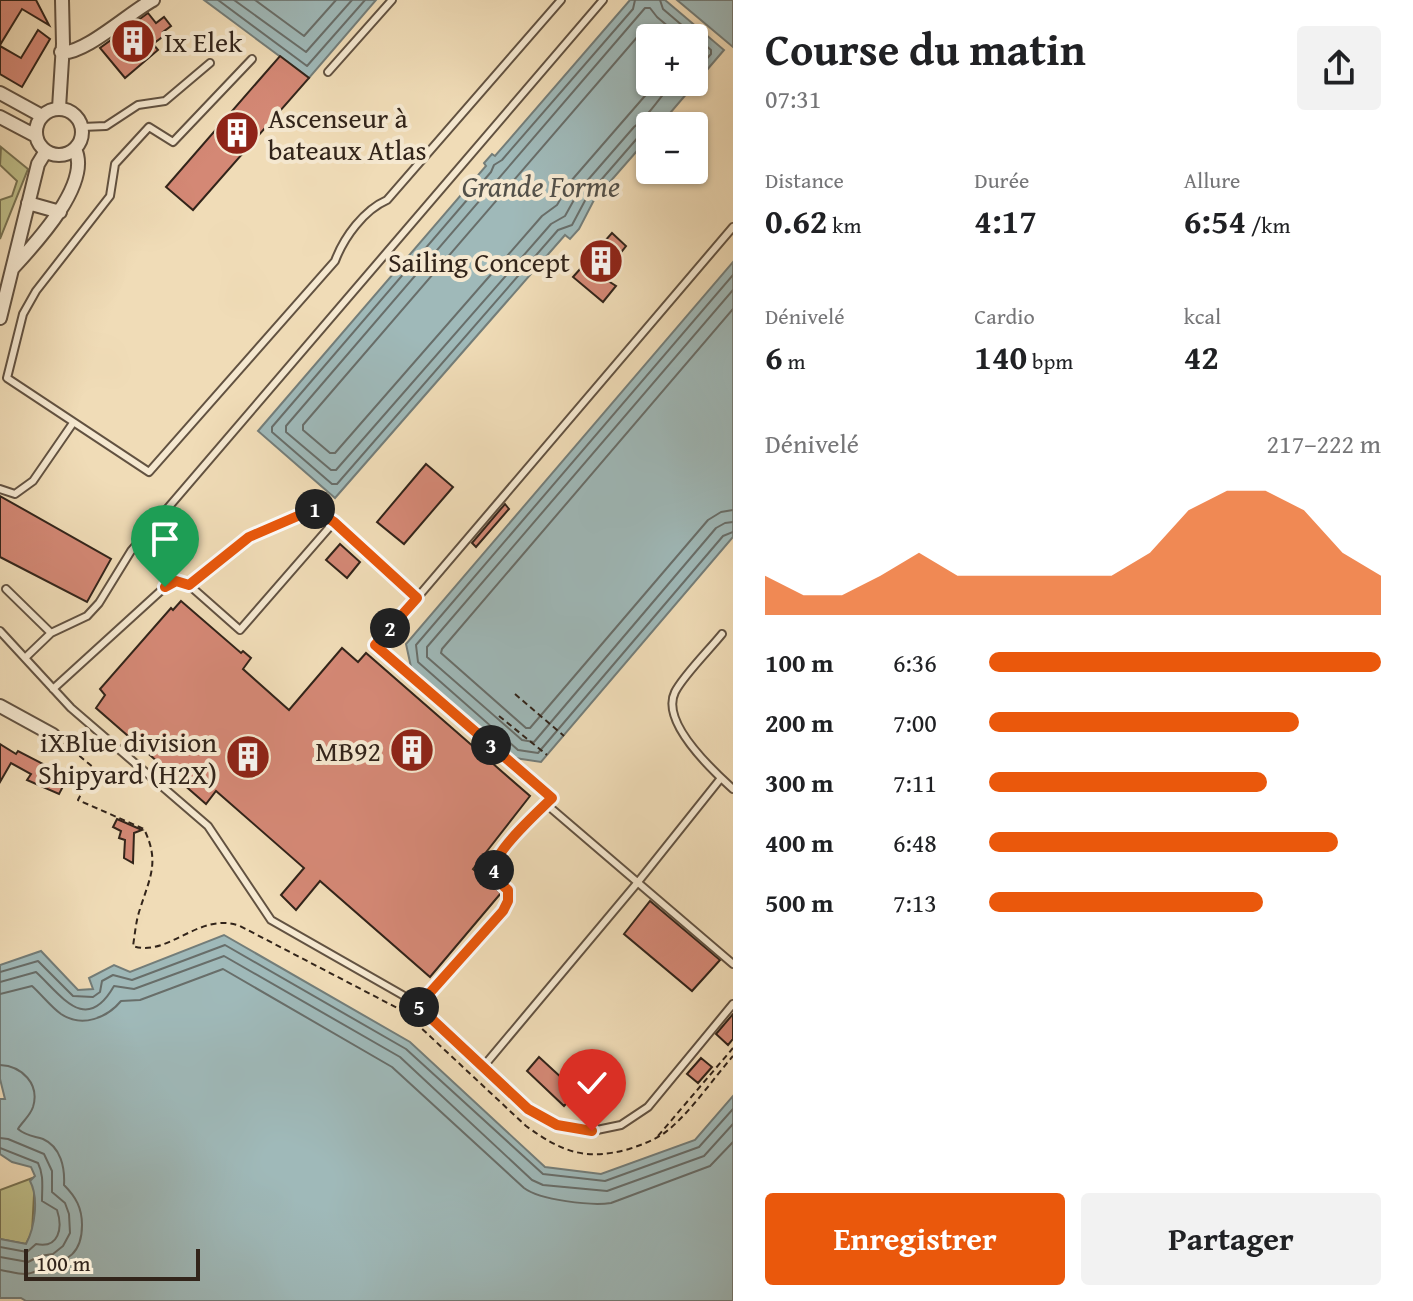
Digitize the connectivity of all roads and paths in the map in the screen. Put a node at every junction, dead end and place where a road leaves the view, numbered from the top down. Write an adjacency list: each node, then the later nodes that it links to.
1 (62, 0): 6 (street)
2 (153, 0): 6 (street)
3 (392, 0): 9 (lane)
4 (561, 0): 23 (lane)
5 (603, 0): 30 (lane)
6 (61, 52): 11 (street)
7 (252, 59): 23 (lane)
8 (210, 63): 14 (lane)
9 (328, 72)
10 (0, 93): 12 (street)
11 (59, 108): 12 (street); 14 (street)
12 (42, 116): 15 (street)
13 (0, 117): 15 (street)
14 (82, 127): 16 (street)
15 (36, 136): 17 (street)
16 (75, 149): 17 (street); 19 (street)
17 (46, 151): 18 (street)
18 (28, 203): 19 (street); 21 (street)
19 (60, 212): 21 (street)
20 (733, 227): 28 (lane)
21 (10, 272): 22 (street)
22 (0, 318)
23 (73, 423): 24 (lane)
24 (0, 489)
25 (334, 522): 26 (lane); 26 (lane); 28 (lane)
26 (189, 585): 33 (lane)
27 (6, 589): 30 (lane)
28 (417, 598): 42 (lane)
29 (0, 631): 32 (lane)
30 (51, 633): 32 (lane)
31 (722, 634): 40 (lane)
32 (25, 658): 33 (lane)
33 (53, 689): 46 (lane)
34 (515, 694): 38 (path)
35 (0, 706): 37 (street)
36 (499, 716): 39 (path)
37 (53, 735): 50 (path)
38 (564, 736)
39 (547, 755)
40 (721, 778): 41 (lane); 43 (lane)
41 (733, 789)
42 (546, 804): 43 (lane); 46 (lane)
43 (638, 882): 44 (lane); 49 (lane)
44 (733, 964)
45 (733, 1004): 49 (lane)
46 (418, 1006): 49 (lane)
47 (733, 1048): 50 (path)
48 (733, 1056): 50 (path)
49 (483, 1067)
50 (658, 1137)

